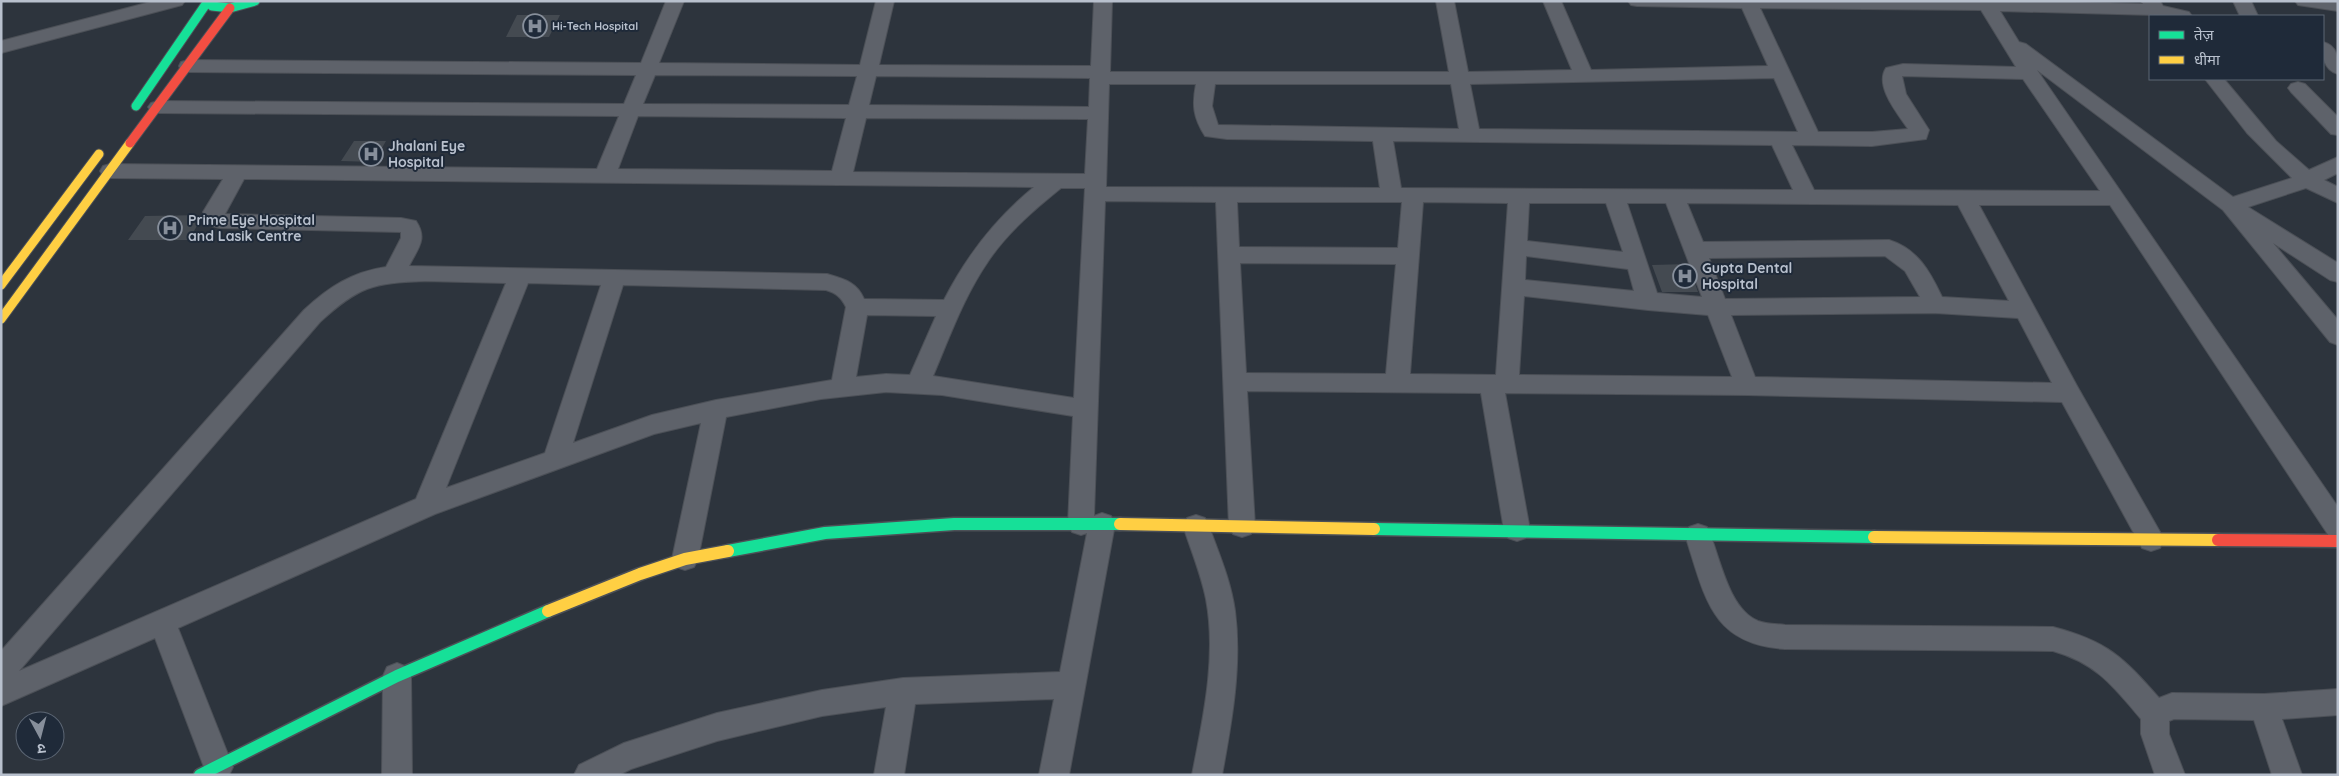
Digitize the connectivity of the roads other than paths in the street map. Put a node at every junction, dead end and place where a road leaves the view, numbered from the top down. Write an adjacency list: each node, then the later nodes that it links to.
1 (176, 1): 22 (street)
2 (255, 1): 14 (street)
3 (675, 1): 26 (street)
4 (885, 1): 27 (street)
5 (1103, 1): 30 (street)
6 (1445, 1): 32 (street)
7 (1552, 1): 31 (street)
8 (1637, 1): 12 (street)
9 (2242, 1): 18 (street)
10 (2304, 1): 15 (street)
11 (205, 2): 14 (street); 41 (street)
12 (1748, 3): 13 (street); 28 (street)
13 (1986, 3): 16 (street); 20 (street)
14 (230, 8): 24 (street)
15 (2336, 8)
16 (2156, 9): 17 (street)
17 (2179, 15)
18 (2249, 15)
19 (2324, 39): 21 (street)
20 (2010, 41): 29 (street); 66 (street)
21 (2338, 41)
22 (1, 47)
23 (2324, 49): 25 (street)
24 (188, 66): 26 (street); 38 (street)
25 (2338, 68)
26 (648, 69): 27 (street); 39 (street)
27 (867, 70): 30 (street); 40 (street)
28 (1780, 72): 31 (street); 47 (street)
29 (2029, 73): 47 (street); 65 (street)
30 (1100, 75): 33 (street); 42 (street)
31 (1585, 77): 32 (street)
32 (1460, 78): 33 (street); 45 (street)
33 (1206, 79): 44 (street)
34 (2215, 80): 54 (street)
35 (2298, 88): 36 (street)
36 (2313, 102): 37 (street); 43 (street)
37 (2338, 104)
38 (158, 107): 39 (street); 50 (street)
39 (631, 109): 40 (street); 52 (street)
40 (857, 110): 42 (street); 53 (street)
41 (130, 113)
42 (1098, 113): 56 (street)
43 (2338, 129)
44 (1382, 134): 45 (street); 58 (street)
45 (1470, 135): 46 (street)
46 (1779, 139): 47 (street); 63 (street)
47 (1811, 139)
48 (106, 145): 76 (street)
49 (2338, 164): 54 (street)
50 (110, 172): 51 (street); 84 (street)
51 (237, 173): 52 (street); 72 (street)
52 (605, 175): 53 (street)
53 (841, 177): 55 (street)
54 (2307, 180): 62 (street); 66 (street)
55 (1056, 181): 56 (street); 82 (street)
56 (1095, 188): 57 (street); 94 (street)
57 (1226, 194): 58 (street); 69 (street)
58 (1402, 195): 59 (street); 70 (street)
59 (1519, 196): 60 (street); 67 (street)
60 (1614, 196): 61 (street); 71 (street)
61 (1674, 196): 63 (street); 68 (street)
62 (2338, 196)
63 (1807, 197): 64 (street)
64 (1965, 198): 65 (street); 83 (street)
65 (2116, 198): 100 (street)
66 (2230, 205): 73 (street); 85 (street)
67 (1516, 247): 71 (street); 77 (street)
68 (1695, 250): 79 (street); 81 (street)
69 (1229, 255): 70 (street); 86 (street)
70 (1408, 256): 88 (street)
71 (1637, 262): 78 (street)
72 (394, 274): 74 (street); 107 (street)
73 (2338, 274)
74 (520, 275): 75 (street); 96 (street)
75 (614, 278): 80 (street); 95 (street)
76 (1, 285)
77 (1513, 288): 78 (street); 89 (street)
78 (1648, 302): 81 (street)
79 (1935, 306): 81 (street); 83 (street)
80 (857, 307): 82 (street); 91 (street)
81 (1716, 307): 90 (street)
82 (952, 308): 87 (street)
83 (2024, 310): 92 (street)
84 (1, 319)
85 (2338, 336)
86 (1235, 382): 88 (street); 99 (street)
87 (918, 384): 91 (street); 94 (street)
88 (1397, 384): 89 (street)
89 (1499, 384): 90 (street); 101 (street)
90 (1747, 386): 92 (street)
91 (842, 388): 93 (street)
92 (2069, 393): 103 (street)
93 (716, 409): 95 (street); 105 (street)
94 (1086, 409): 97 (street)
95 (556, 458): 96 (street)
96 (426, 506): 106 (street)
97 (1091, 524): 98 (street); 105 (street); 109 (street)
98 (1196, 526): 99 (street); 121 (street)
99 (1242, 526): 101 (street)
100 (2338, 528)
101 (1517, 530): 102 (street)
102 (1698, 535): 103 (street); 114 (street)
103 (2151, 540): 104 (street)
104 (2338, 541)
105 (685, 559): 108 (street)
106 (162, 622): 111 (street); 116 (street)
107 (1, 672)
108 (397, 676): 116 (street); 117 (street)
109 (1071, 685): 110 (street); 120 (street)
110 (903, 691): 115 (street); 119 (street)
111 (1, 693)
112 (2338, 702): 113 (street)
113 (2264, 707): 114 (street); 123 (street)
114 (2155, 714): 122 (street)
115 (622, 766): 118 (street)
116 (209, 771)
117 (397, 775)
118 (590, 775)
119 (889, 775)
120 (1054, 775)
121 (1208, 775)
122 (2170, 775)
123 (2288, 775)

